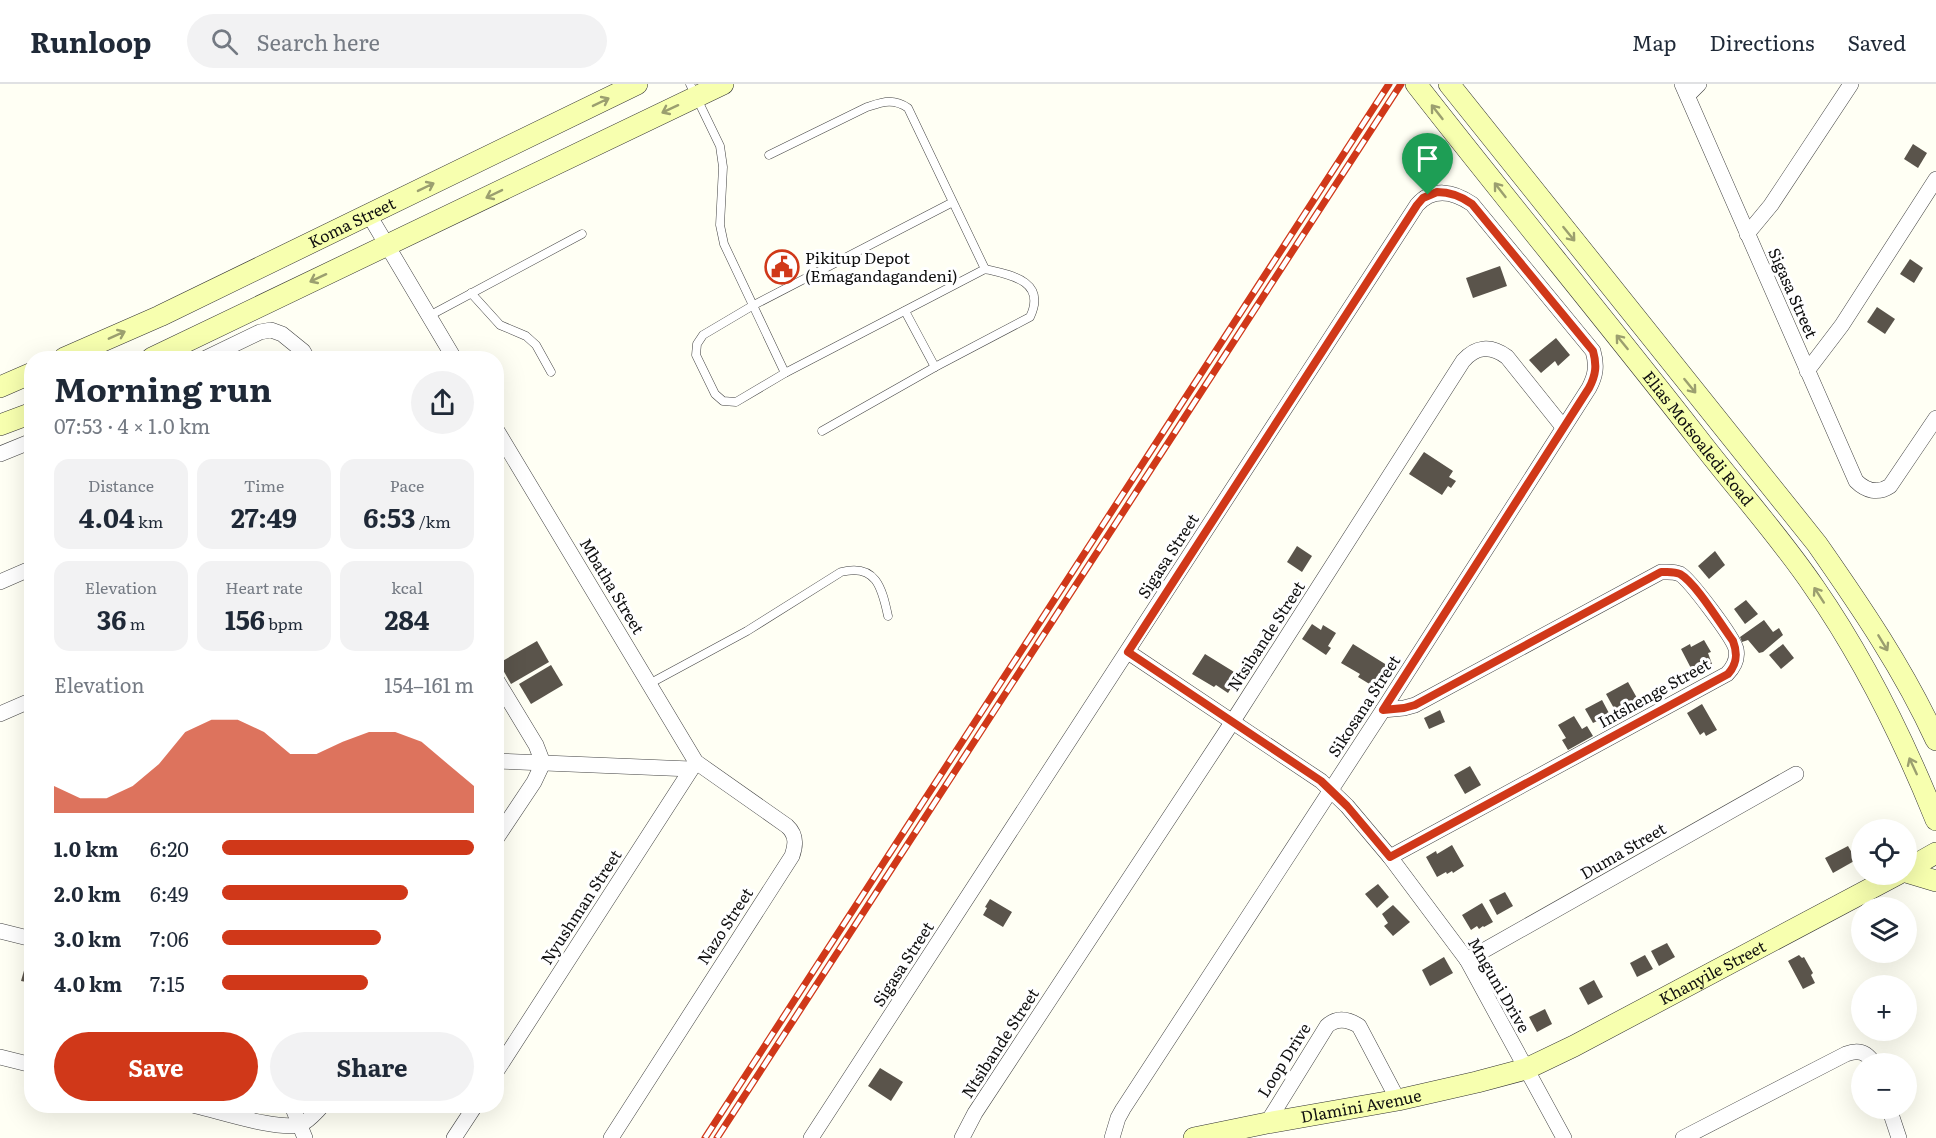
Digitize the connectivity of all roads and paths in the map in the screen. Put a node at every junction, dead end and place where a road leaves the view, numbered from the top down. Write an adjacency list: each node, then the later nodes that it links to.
1 (637, 84): 12 (main road, Koma Street, one-way to 1)
2 (723, 84): 8 (main road)
3 (1416, 84): 57 (main road, Elias Motsoaledi Road, one-way to 3)
4 (1449, 84): 51 (main road, Elias Motsoaledi Road, one-way to 51)
5 (1699, 84): 7 (street)
6 (1851, 84): 14 (street)
7 (1685, 89): 14 (street, Sigasa Street)
8 (693, 90): 15 (main road, one-way to 15); 18 (lane)
9 (769, 156): 11 (lane)
10 (1936, 179): 28 (street)
11 (953, 202): 16 (lane); 18 (lane)
12 (369, 215): 15 (street); 21 (main road, Koma Street, one-way to 12)
13 (582, 234): 17 (lane)
14 (1747, 234): 28 (street, Sigasa Street)
15 (387, 246): 20 (street); 22 (main road, one-way to 22)
16 (985, 269): 19 (lane); 27 (lane)
17 (471, 293): 20 (lane); 29 (lane)
18 (752, 306): 30 (lane); 30 (lane)
19 (905, 311): 27 (lane); 30 (lane)
20 (429, 316): 25 (street)
21 (80, 351)
22 (167, 351)
23 (221, 351): 24 (street)
24 (303, 351)
25 (450, 351)
26 (1593, 351): 36 (street, Sikosana Street); 44 (street, Sigasa Street)
27 (935, 367): 37 (lane)
28 (1807, 371): 34 (street, Sigasa Street)
29 (551, 372)
30 (785, 373)
31 (24, 376): 32 (main road)
32 (0, 387)
33 (24, 416): 35 (main road)
34 (1936, 418)
35 (0, 426)
36 (1563, 427): 48 (street, Sikosana Street); 50 (street, Ntsibande Street)
37 (822, 431)
38 (504, 442): 45 (street, Mbatha Street)
39 (24, 444): 40 (street)
40 (0, 454)
41 (24, 572): 42 (street)
42 (0, 582)
43 (888, 616): 45 (lane)
44 (1128, 652): 50 (street, Mnguni Drive); 83 (street, Sigasa Street)
45 (649, 684): 54 (street, Mbatha Street)
46 (504, 692): 53 (street)
47 (24, 704): 49 (street)
48 (1383, 710): 56 (street, Sikosana Street); 60 (street, Intshenge Street)
49 (0, 714)
50 (1233, 721): 56 (street, Mnguni Drive); 84 (street, Ntsibande Street)
51 (1936, 740)
52 (504, 761): 53 (street)
53 (543, 763): 54 (street); 58 (street)
54 (693, 766): 70 (street, Nyushman Street); 82 (street, Nazo Street)
55 (1796, 774): 67 (street, Duma Street)
56 (1331, 789): 60 (street, Mnguni Drive); 85 (street, Sikosana Street)
57 (1936, 820)
58 (504, 827)
59 (1936, 853): 61 (main road)
60 (1390, 857): 67 (street, Mnguni Drive)
61 (1917, 864)
62 (1917, 875): 63 (main road)
63 (1936, 881)
64 (1878, 885): 72 (main road, Khanyile Street)
65 (0, 931): 66 (street)
66 (24, 937)
67 (1467, 960): 72 (street, Mnguni Drive)
68 (1866, 1053): 88 (street)
69 (0, 1057): 71 (street)
70 (504, 1060)
71 (24, 1063)
72 (1526, 1069): 73 (main road, Dlamini Avenue); 87 (street, Mnguni Drive)
73 (1398, 1100): 79 (main road, Dlamini Avenue); 79 (street, Loop Drive)
74 (225, 1113): 80 (street)
75 (295, 1113): 80 (street)
76 (315, 1113): 80 (street)
77 (470, 1113): 81 (street)
78 (1893, 1119): 89 (street)
79 (1267, 1123): 86 (main road, Dlamini Avenue)
80 (302, 1132)
81 (454, 1138)
82 (611, 1138)
83 (811, 1138)
84 (962, 1138)
85 (1112, 1138)
86 (1194, 1138)
87 (1564, 1138)
88 (1683, 1138)
89 (1899, 1138)

